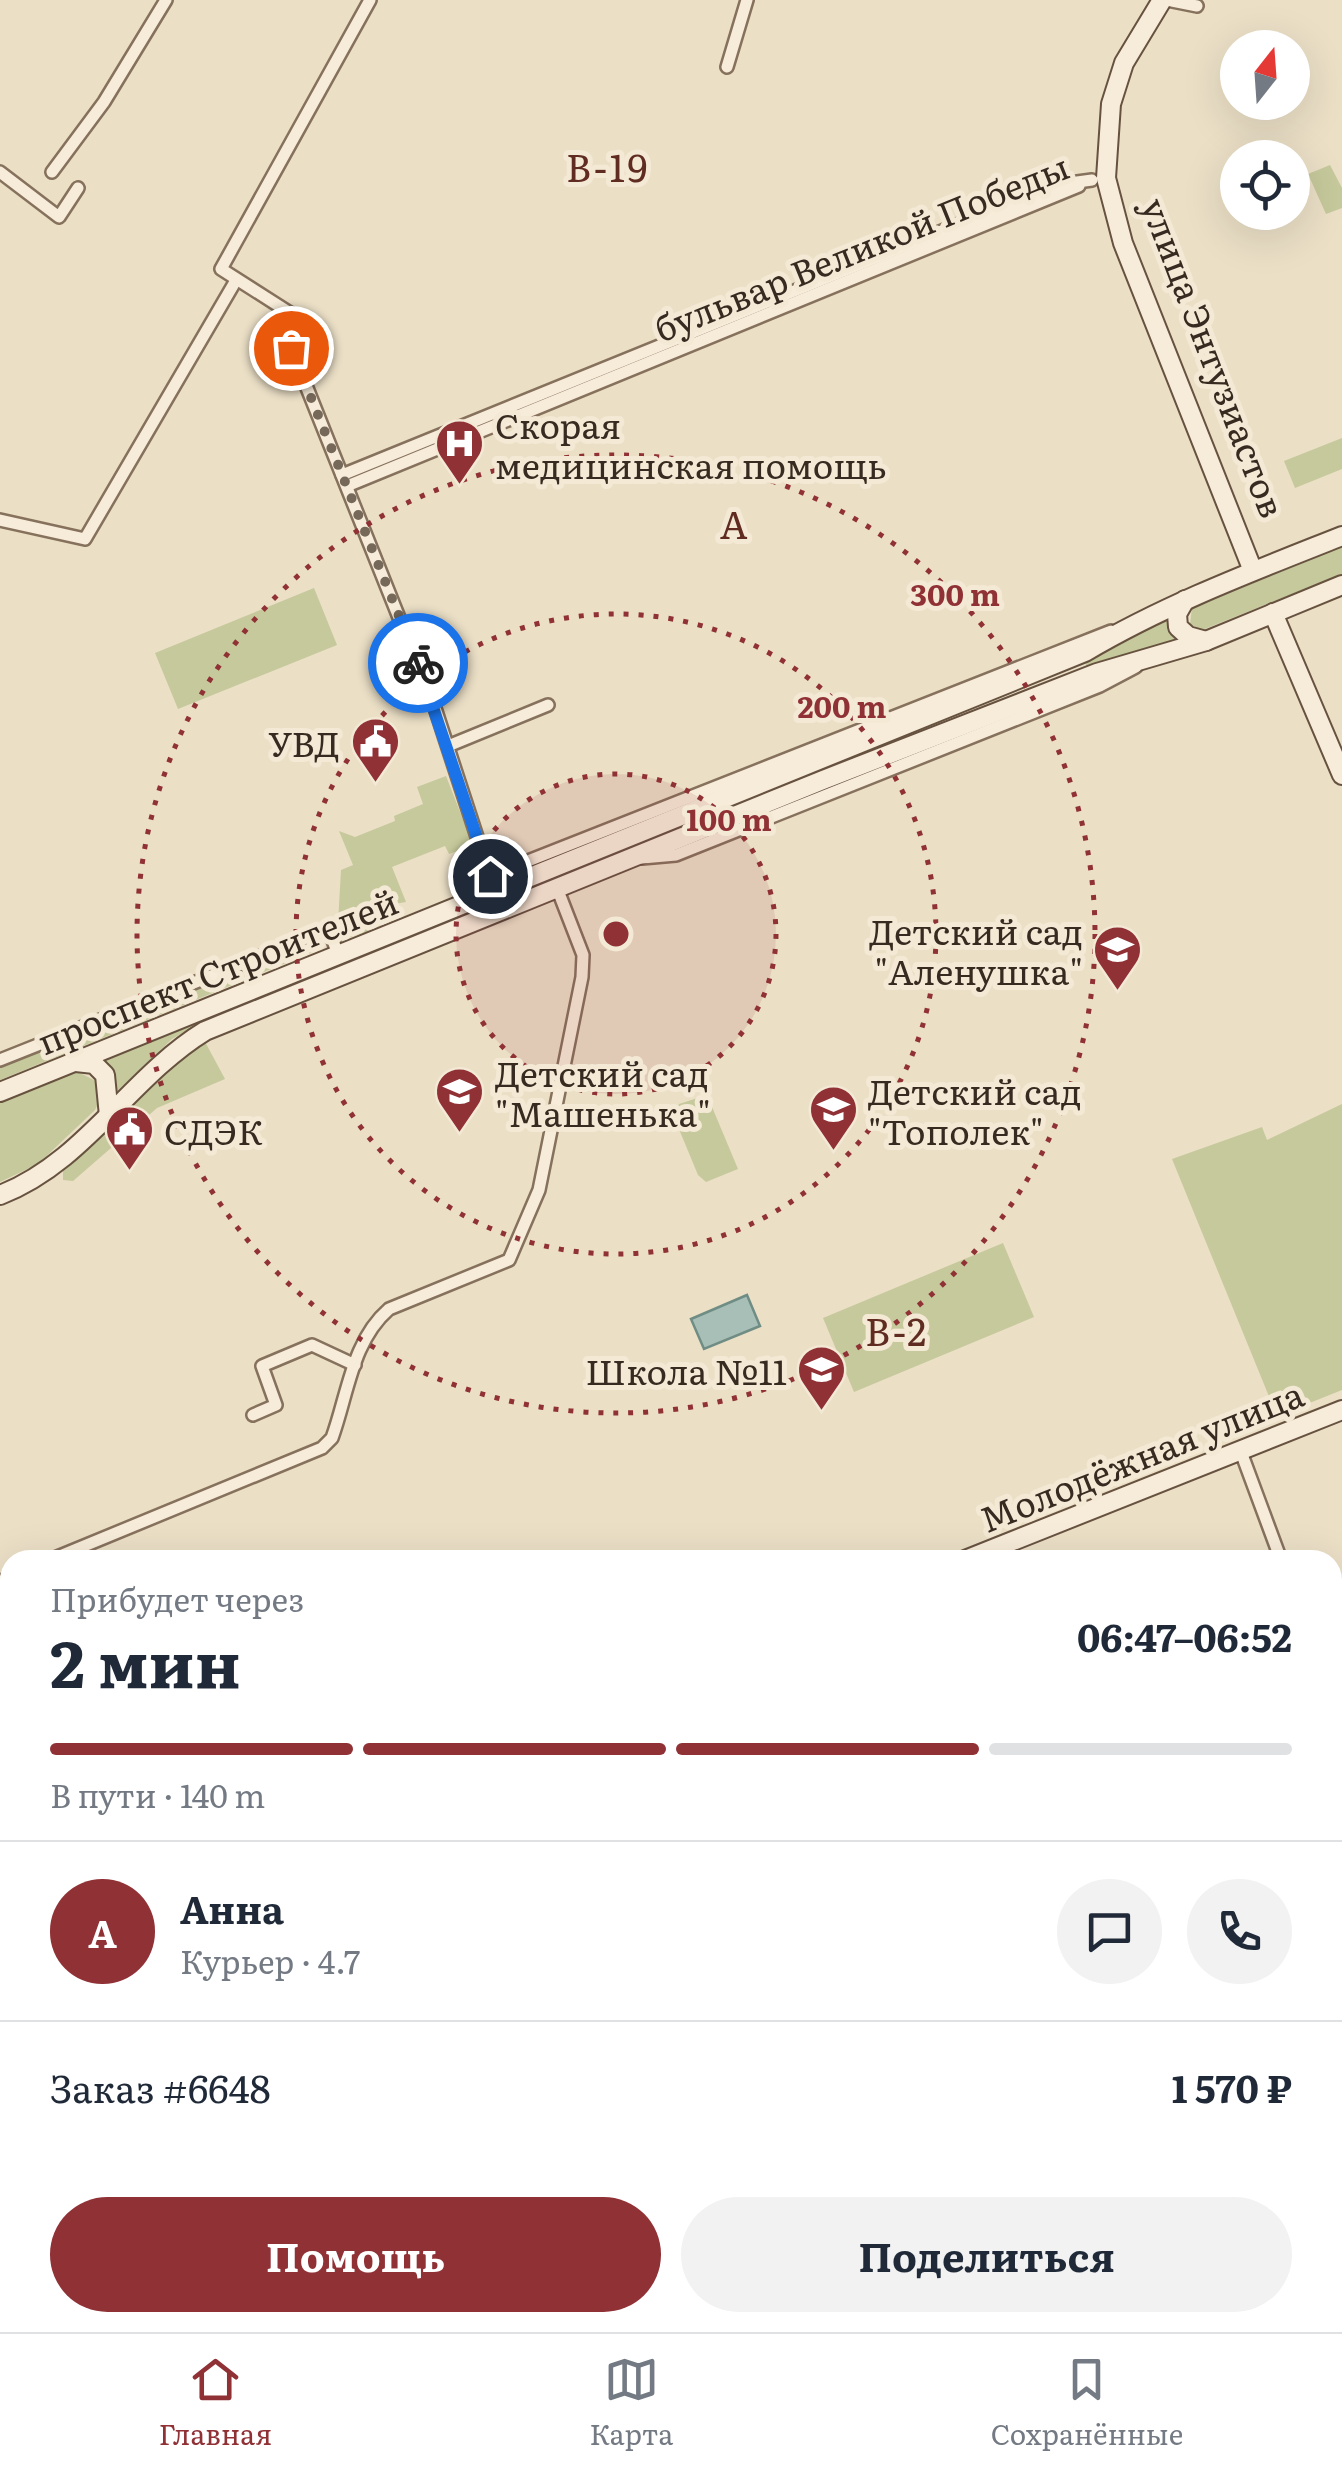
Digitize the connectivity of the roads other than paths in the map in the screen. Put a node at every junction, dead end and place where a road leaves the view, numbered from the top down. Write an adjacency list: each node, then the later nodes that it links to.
1 (166, 0): 8 (street)
2 (370, 0): 10 (street)
3 (747, 0): 6 (street)
4 (1168, 0): 5 (street); 14 (main road, улица Энтузиастов)
5 (1197, 6)
6 (727, 67)
7 (0, 172): 9 (street)
8 (52, 172)
9 (78, 188)
10 (235, 282): 11 (street); 12 (street)
11 (344, 481): 11 (street, бульвар Великой Победы); 20 (street)
12 (0, 520)
13 (1342, 536): 14 (main road, проспект Строителей)
14 (1257, 570): 16 (main road, проспект Строителей)
15 (1342, 584): 17 (main road, проспект Строителей)
16 (1185, 600): 18 (main road); 23 (main road, проспект Строителей)
17 (1277, 612): 18 (main road, проспект Строителей); 21 (main road); 22 (main road)
18 (1206, 641): 24 (main road, проспект Строителей)
19 (548, 704): 20 (street)
20 (448, 746): 23 (street)
21 (1342, 752)
22 (1342, 775)
23 (492, 884): 25 (main road, проспект Строителей)
24 (556, 888): 29 (main road, проспект Строителей); 31 (street)
25 (338, 956): 26 (street); 27 (main road, проспект Строителей)
26 (0, 1060)
27 (74, 1062): 28 (main road, проспект Строителей); 29 (main road)
28 (0, 1092)
29 (109, 1116): 30 (main road, проспект Строителей)
30 (0, 1195)
31 (355, 1365): 33 (street); 35 (street)
32 (1342, 1410): 34 (main road, Молодёжная улица)
33 (253, 1415)
34 (1241, 1452): 36 (main road, Молодёжная улица); 37 (street)
35 (74, 1550)
36 (991, 1550)
37 (1277, 1550)

